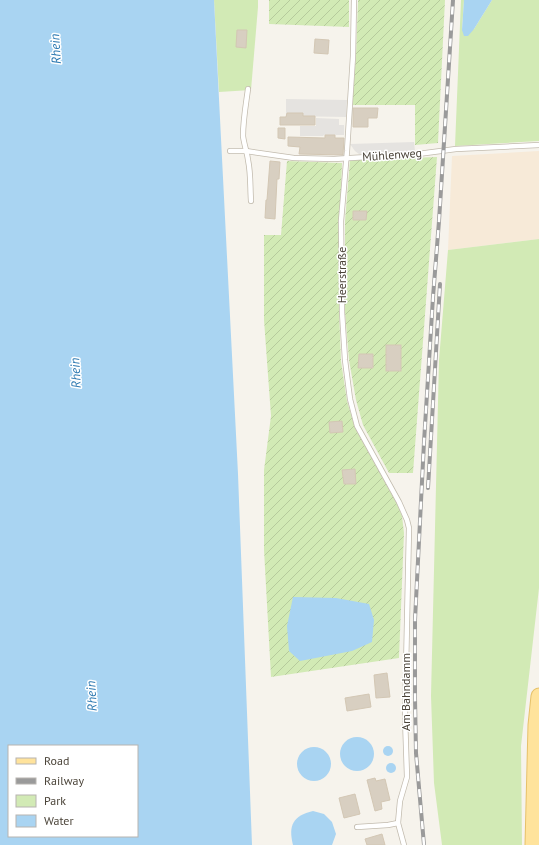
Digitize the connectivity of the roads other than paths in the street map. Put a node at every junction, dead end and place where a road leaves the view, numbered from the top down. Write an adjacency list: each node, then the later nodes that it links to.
1 (354, 0): 6 (lane, Heerstraße)
2 (248, 89): 5 (lane)
3 (539, 145): 6 (lane, Mühlenweg)
4 (230, 151): 5 (lane, Mühlenweg)
5 (246, 151): 6 (lane, Mühlenweg); 7 (lane)
6 (346, 158): 8 (lane, Heerstraße)
7 (251, 201)
8 (409, 536): 10 (lane, Am Bahndamm)
9 (539, 696): 13 (main road)
10 (398, 823): 11 (lane); 12 (lane, Am Bahndamm)
11 (357, 827)
12 (404, 845)
13 (533, 845)

